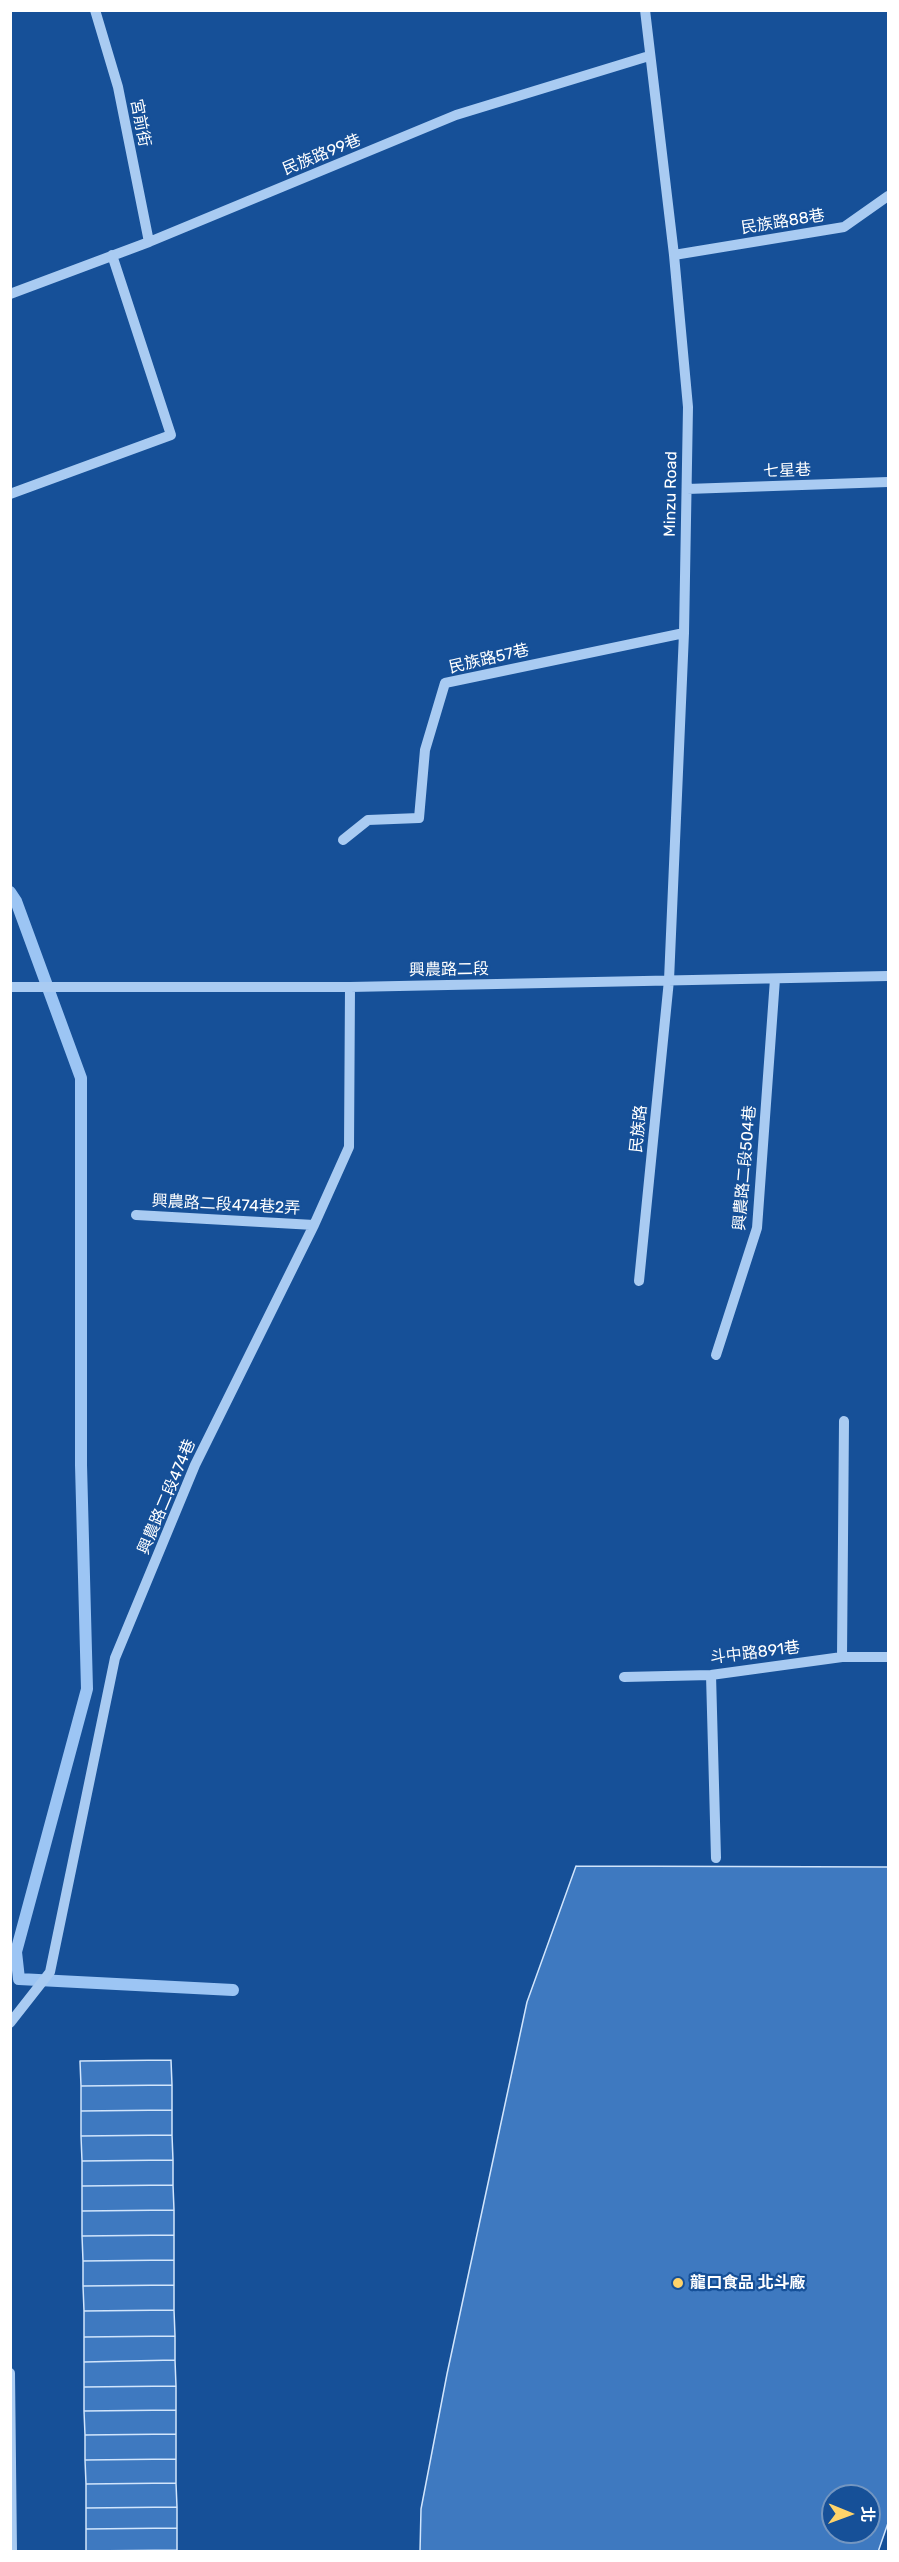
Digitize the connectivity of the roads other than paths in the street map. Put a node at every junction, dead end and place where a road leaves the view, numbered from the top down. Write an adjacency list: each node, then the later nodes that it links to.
1 (95, 10): 5 (street, 宮前街)
2 (645, 10): 3 (street, Minzu Road)
3 (650, 56): 5 (street, 民族路99巷); 7 (street, Minzu Road)
4 (888, 196): 7 (street, 民族路88巷)
5 (149, 242): 6 (street, 民族路99巷)
6 (112, 255): 8 (street, 民族路99巷); 11 (street)
7 (674, 255): 10 (street, Minzu Road)
8 (10, 294)
9 (888, 482): 10 (street, 七星巷)
10 (687, 489): 12 (street, Minzu Road)
11 (10, 494)
12 (684, 633): 13 (street, 民族路57巷); 16 (street, Minzu Road)
13 (343, 840)
14 (888, 976): 15 (street, 興農路二段)
15 (775, 979): 16 (street, 興農路二段); 22 (street, 興農路二段504巷)
16 (669, 980): 18 (street, 興農路二段); 21 (street, 民族路)
17 (10, 987): 18 (street, 興農路二段)
18 (350, 987): 20 (street, 興農路二段474巷)
19 (136, 1215): 20 (street, 興農路二段474巷2弄)
20 (314, 1225): 29 (street, 興農路二段474巷)
21 (639, 1281)
22 (716, 1354)
23 (844, 1421): 24 (street)
24 (842, 1657): 25 (street, 斗中路891巷); 26 (street, 斗中路891巷)
25 (888, 1657)
26 (711, 1675): 27 (street, 斗中路891巷); 28 (street)
27 (624, 1677)
28 (716, 1858)
29 (10, 2023)
30 (10, 2373): 31 (street)
31 (12, 2552)

